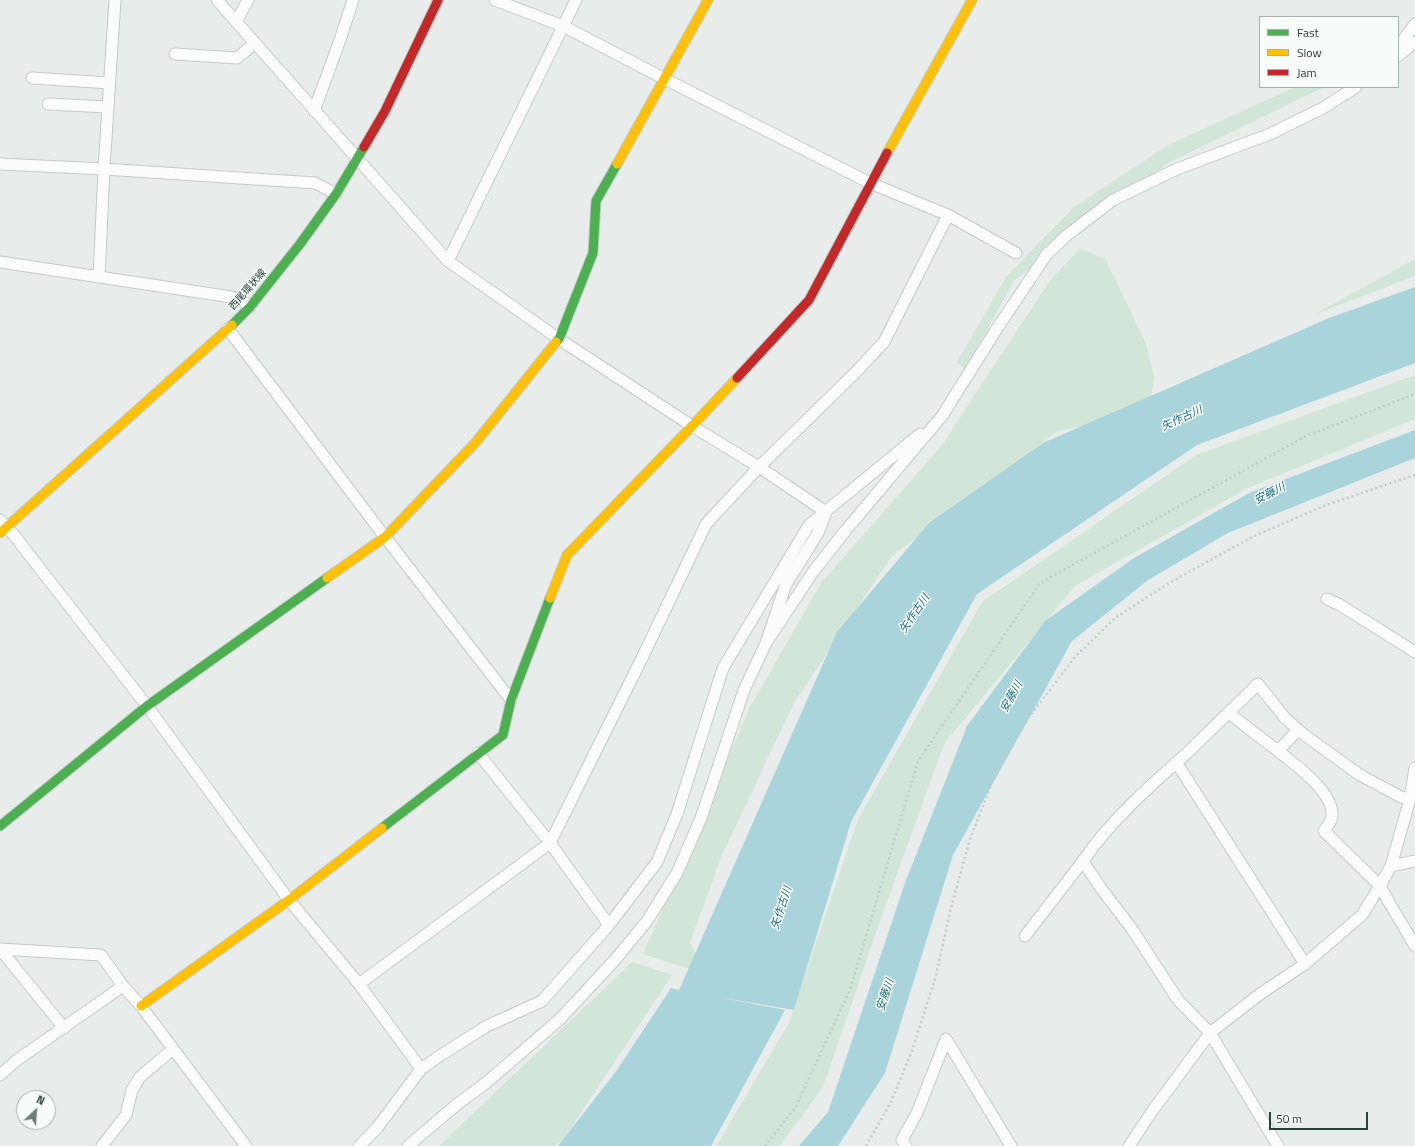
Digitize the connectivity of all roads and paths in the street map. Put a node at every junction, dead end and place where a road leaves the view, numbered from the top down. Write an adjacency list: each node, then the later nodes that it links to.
1 (115, 0): 20 (street)
2 (217, 0): 10 (street)
3 (248, 0): 10 (street)
4 (353, 0): 24 (street)
5 (438, 0): 25 (street, 西尾環状線)
6 (495, 0): 12 (street)
7 (576, 0): 12 (street)
8 (708, 0): 19 (street)
9 (972, 0): 28 (street)
10 (236, 22): 14 (street)
11 (1415, 24): 15 (street)
12 (563, 26): 19 (street); 32 (street)
13 (1415, 42): 17 (street)
14 (255, 43): 16 (street); 24 (street)
15 (1399, 46)
16 (175, 54)
17 (1399, 55)
18 (32, 78): 20 (street)
19 (665, 79): 28 (street); 37 (street)
20 (110, 83): 23 (street)
21 (1354, 88): 39 (street)
22 (48, 104): 23 (street)
23 (108, 107): 27 (street)
24 (314, 111): 25 (street)
25 (357, 159): 29 (street, 西尾環状線); 32 (street)
26 (0, 164): 27 (street)
27 (104, 169): 29 (street); 34 (street)
28 (870, 183): 30 (street); 40 (street)
29 (336, 194): 35 (street, 西尾環状線)
30 (948, 216): 31 (street); 41 (street)
31 (1016, 253)
32 (448, 261): 37 (street)
33 (0, 262): 34 (street)
34 (99, 277): 35 (street)
35 (250, 307): 36 (street, 西尾環状線)
36 (228, 329): 44 (street, 西尾環状線); 45 (street)
37 (559, 339): 40 (street); 45 (street)
38 (1415, 394): 82 (path)
39 (942, 416): 43 (street); 47 (street)
40 (692, 426): 41 (street); 49 (street)
41 (759, 467): 43 (street); 59 (street)
42 (1415, 474): 83 (path)
43 (826, 512): 47 (street); 65 (street)
44 (2, 527): 50 (street)
45 (385, 537): 49 (street); 50 (street)
46 (1326, 599): 48 (street)
47 (766, 643): 81 (street)
48 (1415, 652)
49 (511, 700): 54 (street)
50 (147, 706): 58 (street); 64 (street)
51 (1229, 713): 52 (street); 53 (street); 55 (street)
52 (1298, 730): 53 (street); 57 (street)
53 (1278, 751): 63 (street)
54 (478, 754): 59 (street); 64 (street)
55 (1176, 762): 60 (street); 69 (street)
56 (1415, 768): 57 (street)
57 (1410, 799): 62 (street)
58 (0, 826)
59 (550, 843): 65 (street); 70 (street)
60 (1083, 861): 66 (street); 74 (street)
61 (1415, 861): 62 (street)
62 (1391, 866): 63 (street)
63 (1380, 886): 67 (street); 69 (street)
64 (289, 900): 70 (street); 72 (street)
65 (609, 925): 76 (street)
66 (1025, 936)
67 (1415, 946)
68 (0, 949): 71 (street); 73 (street)
69 (1305, 964): 74 (street)
70 (359, 984): 76 (street)
71 (123, 986): 72 (street); 73 (street)
72 (141, 1006): 75 (street)
73 (64, 1028): 77 (street)
74 (1210, 1034): 86 (street); 87 (street)
75 (174, 1049): 78 (street); 79 (street)
76 (421, 1069): 80 (street)
77 (0, 1075)
78 (102, 1146)
79 (246, 1146)
80 (359, 1146)
81 (408, 1146)
82 (765, 1146)
83 (866, 1146)
84 (906, 1146): 85 (street)
85 (1010, 1146)
86 (1129, 1146)
87 (1278, 1146)

